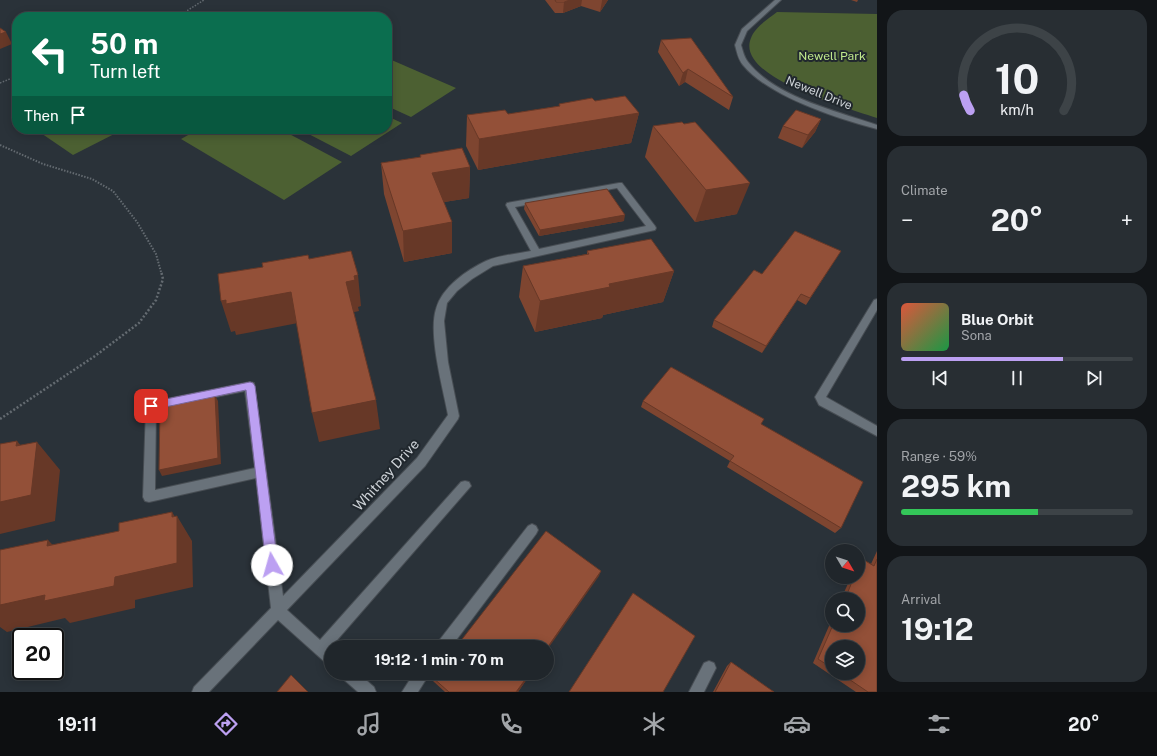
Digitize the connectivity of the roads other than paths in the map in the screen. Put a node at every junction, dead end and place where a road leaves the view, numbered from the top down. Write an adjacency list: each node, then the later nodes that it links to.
1 (778, 0): 2 (street, Newell Drive)
2 (877, 127)
3 (536, 252): 3 (street, Whitney Drive); 9 (street, Whitney Drive)
4 (877, 302): 5 (street)
5 (877, 432)
6 (261, 472): 6 (street); 9 (street)
7 (465, 486): 11 (street)
8 (532, 530): 10 (street)
9 (278, 611): 11 (street); 16 (street, Whitney Drive)
10 (448, 640)
11 (321, 649): 12 (street)
12 (324, 652)
13 (709, 668): 19 (street)
14 (355, 680): 17 (street)
15 (418, 680): 18 (street)
16 (199, 692)
17 (368, 692)
18 (409, 692)
19 (696, 692)

